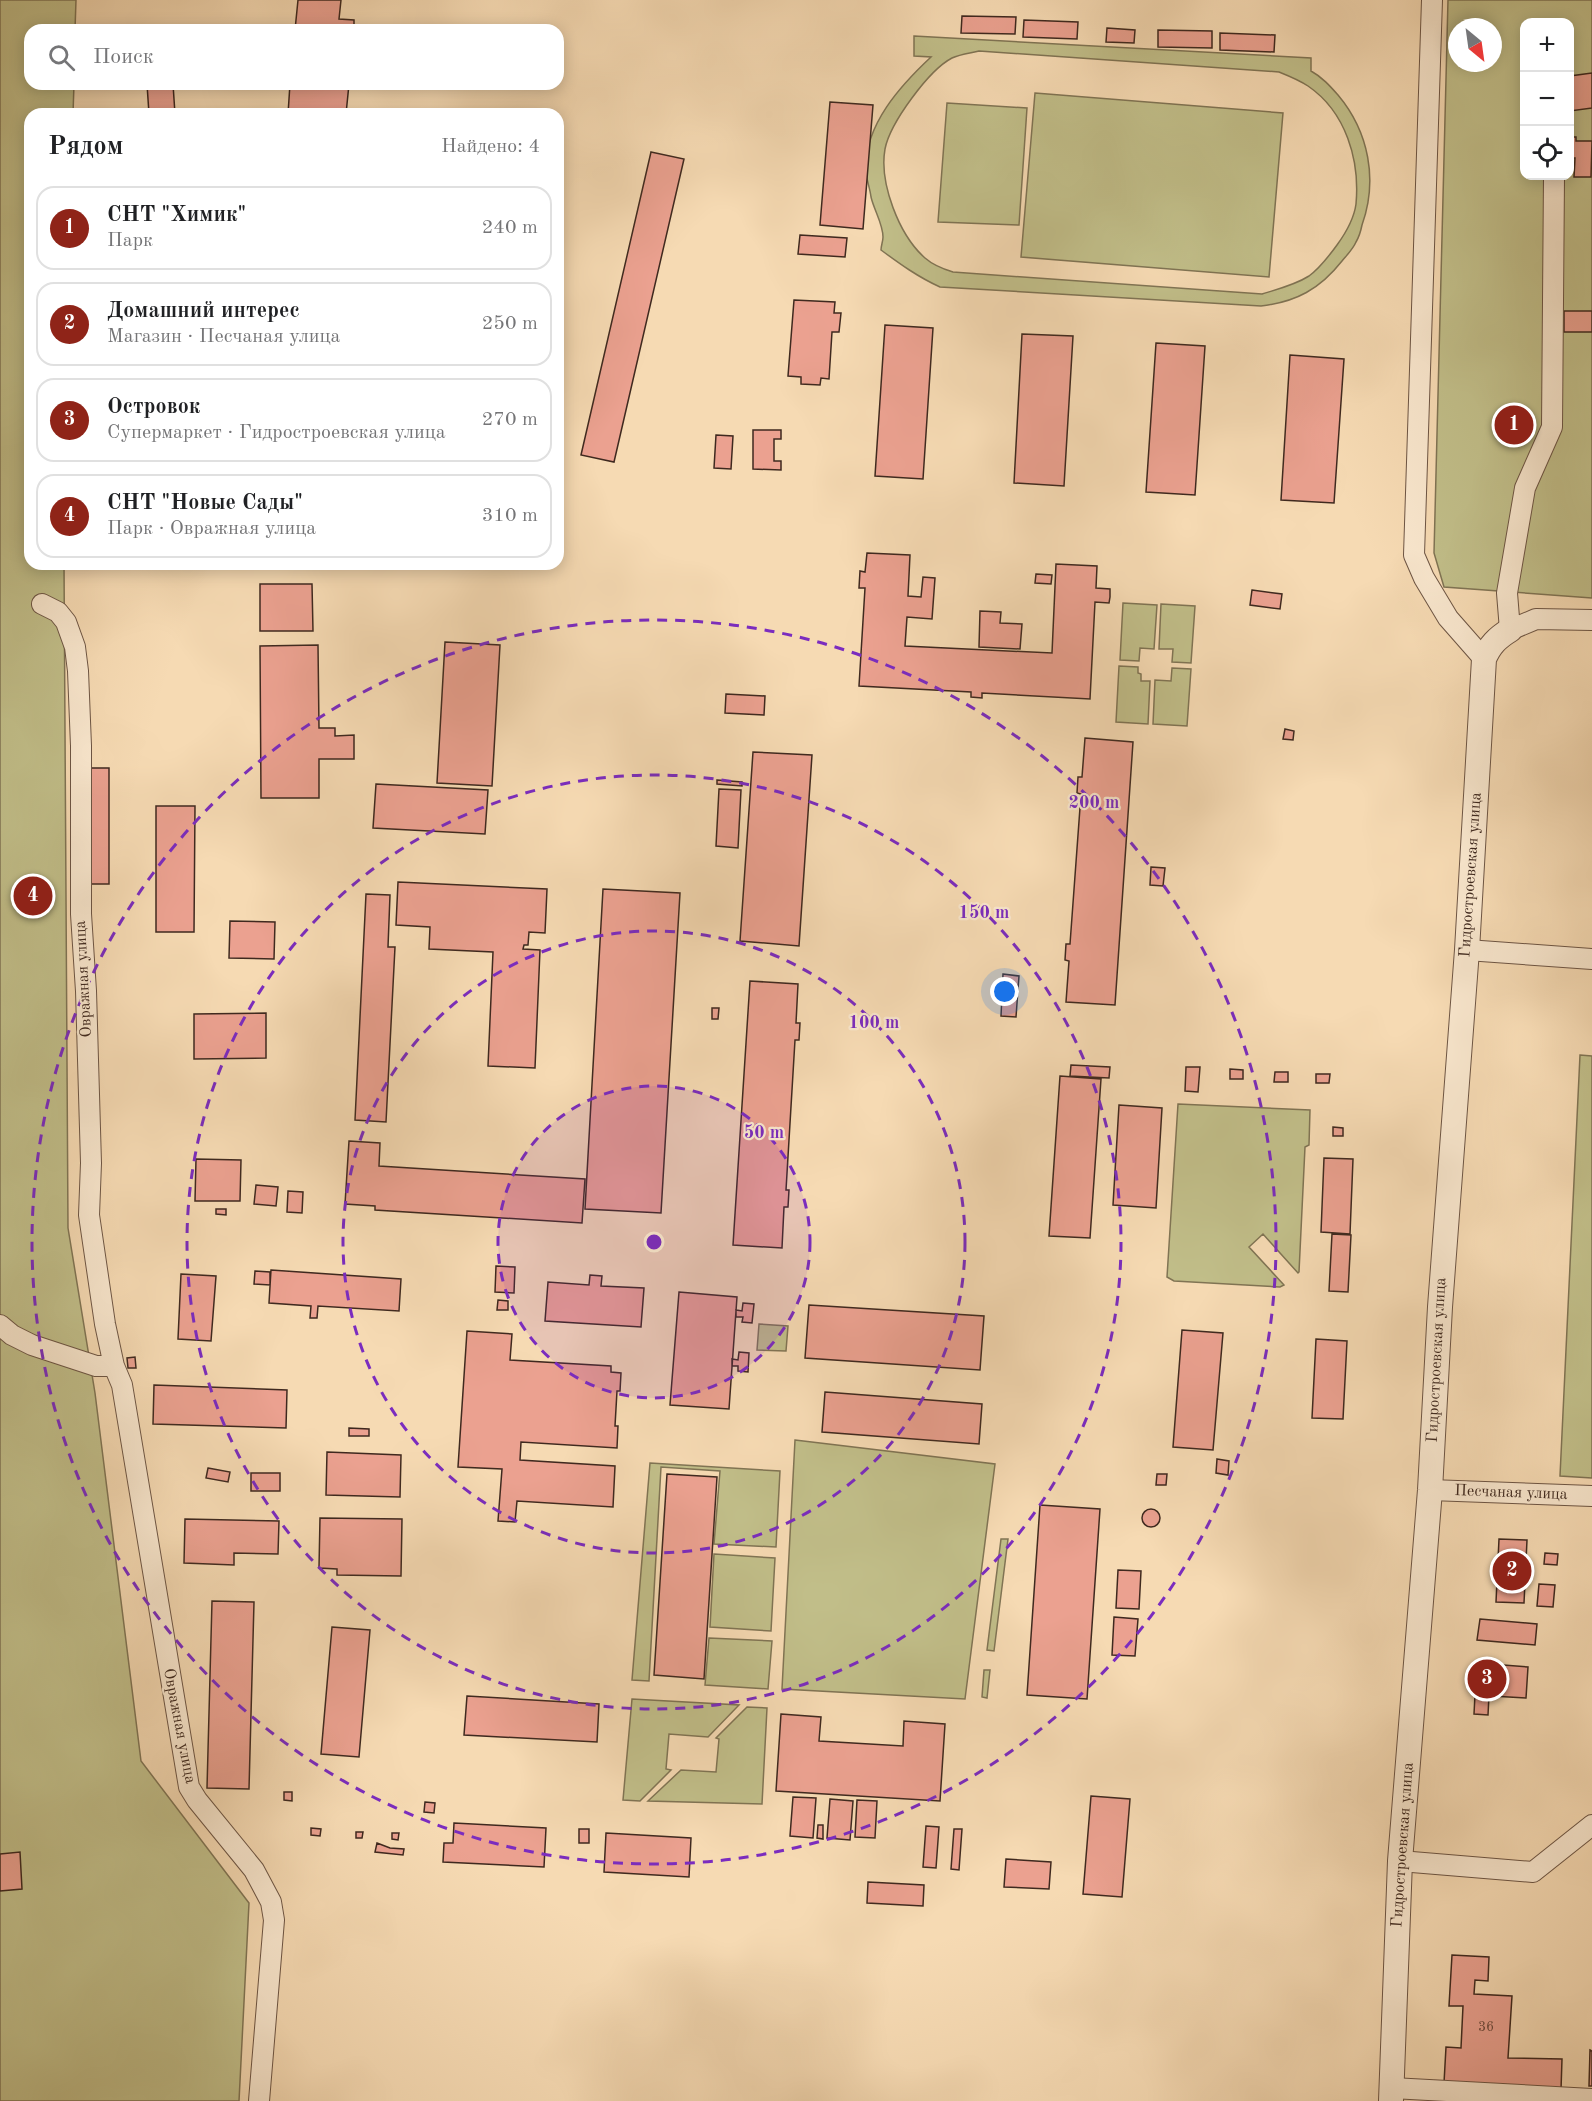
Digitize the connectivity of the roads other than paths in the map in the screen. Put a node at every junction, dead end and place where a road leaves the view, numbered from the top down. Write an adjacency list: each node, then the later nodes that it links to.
1 (1432, 0): 6 (street)
2 (1554, 180): 5 (street)
3 (42, 604): 10 (street, Овражная улица)
4 (1592, 620): 5 (street)
5 (1510, 630): 6 (street)
6 (1484, 659): 7 (street, Гидростроевская улица)
7 (1467, 950): 8 (street); 11 (street, Гидростроевская улица)
8 (1592, 959)
9 (0, 1325): 10 (street)
10 (114, 1366): 17 (street, Овражная улица)
11 (1430, 1490): 12 (street, Песчаная улица); 14 (street, Гидростроевская улица)
12 (1592, 1496)
13 (1592, 1825): 14 (street)
14 (1400, 1861): 15 (street, Гидростроевская улица)
15 (1391, 2095): 16 (street)
16 (1592, 2099)
17 (259, 2101)

